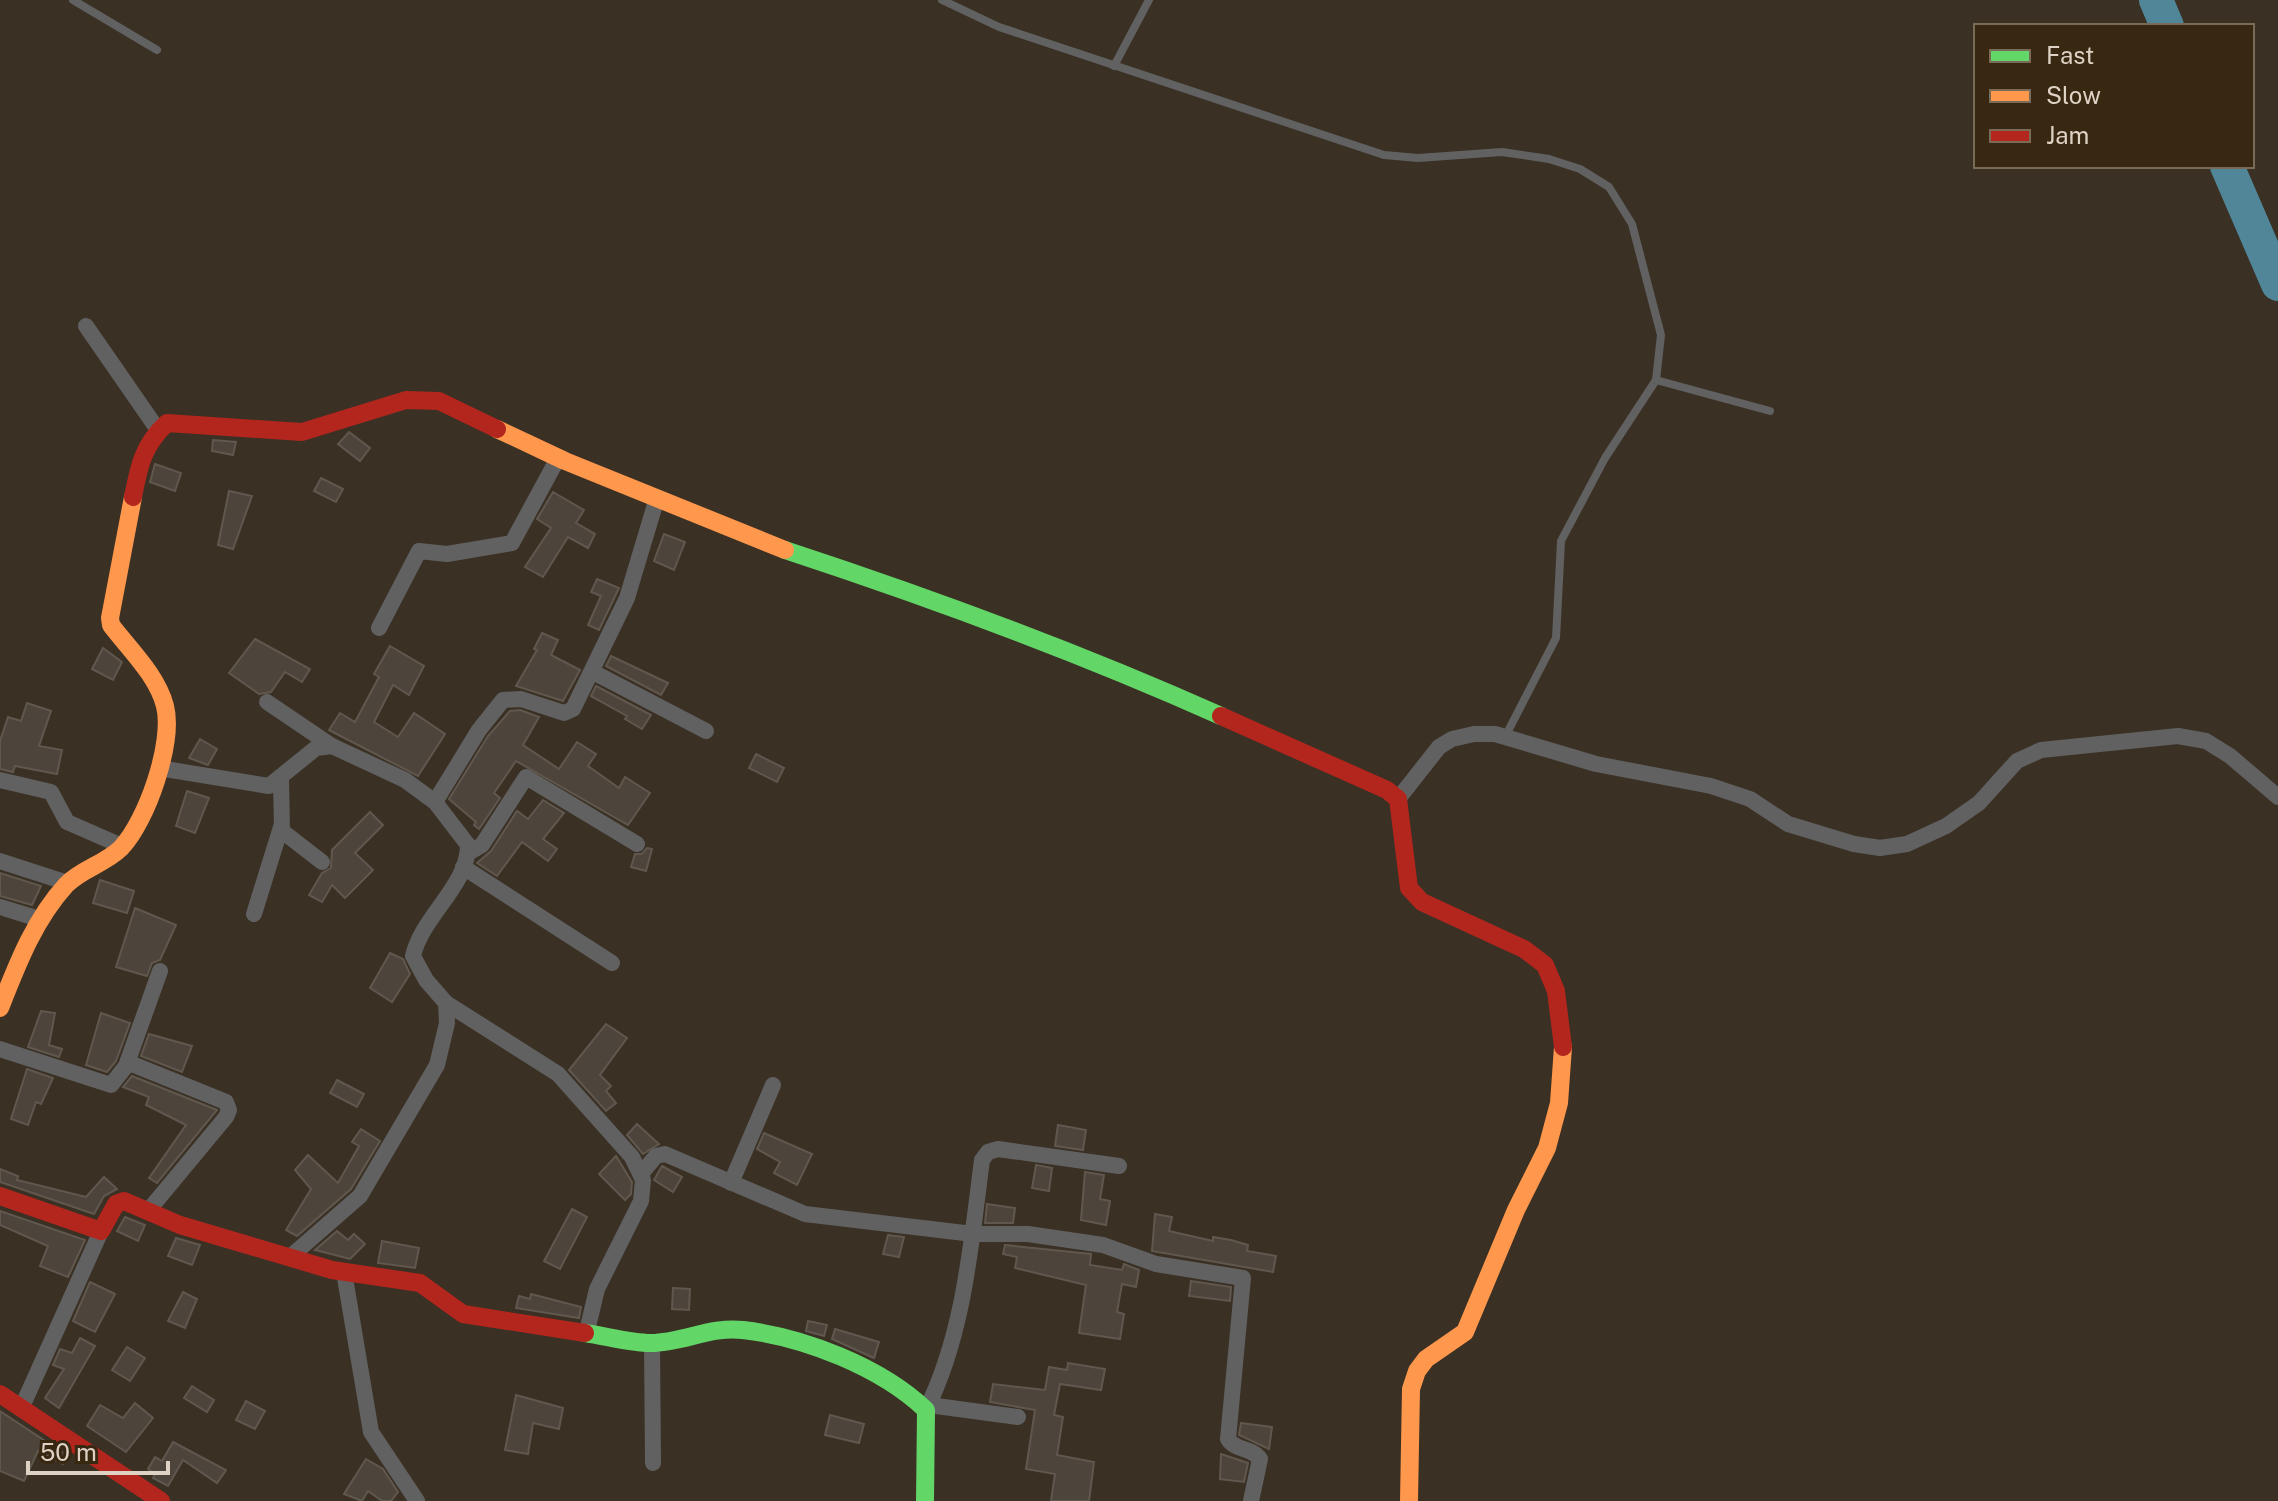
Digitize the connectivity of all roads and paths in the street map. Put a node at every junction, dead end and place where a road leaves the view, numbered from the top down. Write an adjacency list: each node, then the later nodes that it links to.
1 (73, 0): 4 (lane)
2 (942, 0): 5 (lane)
3 (1149, 0): 5 (lane)
4 (157, 50)
5 (1114, 66): 7 (lane)
6 (86, 326): 9 (street)
7 (1656, 380): 8 (lane); 16 (lane)
8 (1770, 411)
9 (158, 430): 10 (street); 18 (street)
10 (558, 458): 11 (street); 12 (street)
11 (657, 498): 13 (street); 22 (street)
12 (379, 628)
13 (593, 672): 15 (street); 23 (street)
14 (267, 702): 17 (street)
15 (706, 731)
16 (1505, 737): 21 (street); 22 (street)
17 (332, 746): 19 (street); 23 (street)
18 (159, 768): 19 (street); 26 (street)
19 (281, 779): 24 (street)
20 (0, 780): 26 (street)
21 (2278, 797)
22 (1398, 799): 61 (street)
23 (435, 802): 27 (street)
24 (281, 827): 29 (street); 32 (street)
25 (637, 844): 27 (street)
26 (122, 846): 30 (street)
27 (465, 860): 34 (street); 36 (street)
28 (0, 861): 30 (street)
29 (322, 862)
30 (68, 883): 33 (street)
31 (0, 907): 33 (street)
32 (254, 914)
33 (39, 919): 37 (street)
34 (612, 963)
35 (160, 971): 39 (street)
36 (446, 1003): 42 (street); 48 (street)
37 (0, 1008)
38 (0, 1049): 39 (street)
39 (126, 1066): 45 (street)
40 (773, 1085): 43 (street)
41 (1119, 1166): 47 (street)
42 (641, 1174): 43 (street); 50 (street)
43 (731, 1183): 47 (street)
44 (0, 1196): 46 (street)
45 (148, 1211): 46 (street); 48 (street)
46 (101, 1231): 54 (street)
47 (973, 1234): 53 (street); 60 (street)
48 (290, 1257): 49 (street)
49 (344, 1272): 50 (street); 59 (street)
50 (587, 1331): 51 (street)
51 (652, 1343): 53 (street); 56 (street)
52 (0, 1394): 54 (street)
53 (927, 1408): 55 (street); 57 (street)
54 (21, 1409): 58 (street)
55 (1018, 1417)
56 (653, 1463)
57 (930, 1500)
58 (161, 1501)
59 (417, 1501)
60 (1251, 1501)
61 (1409, 1501)

